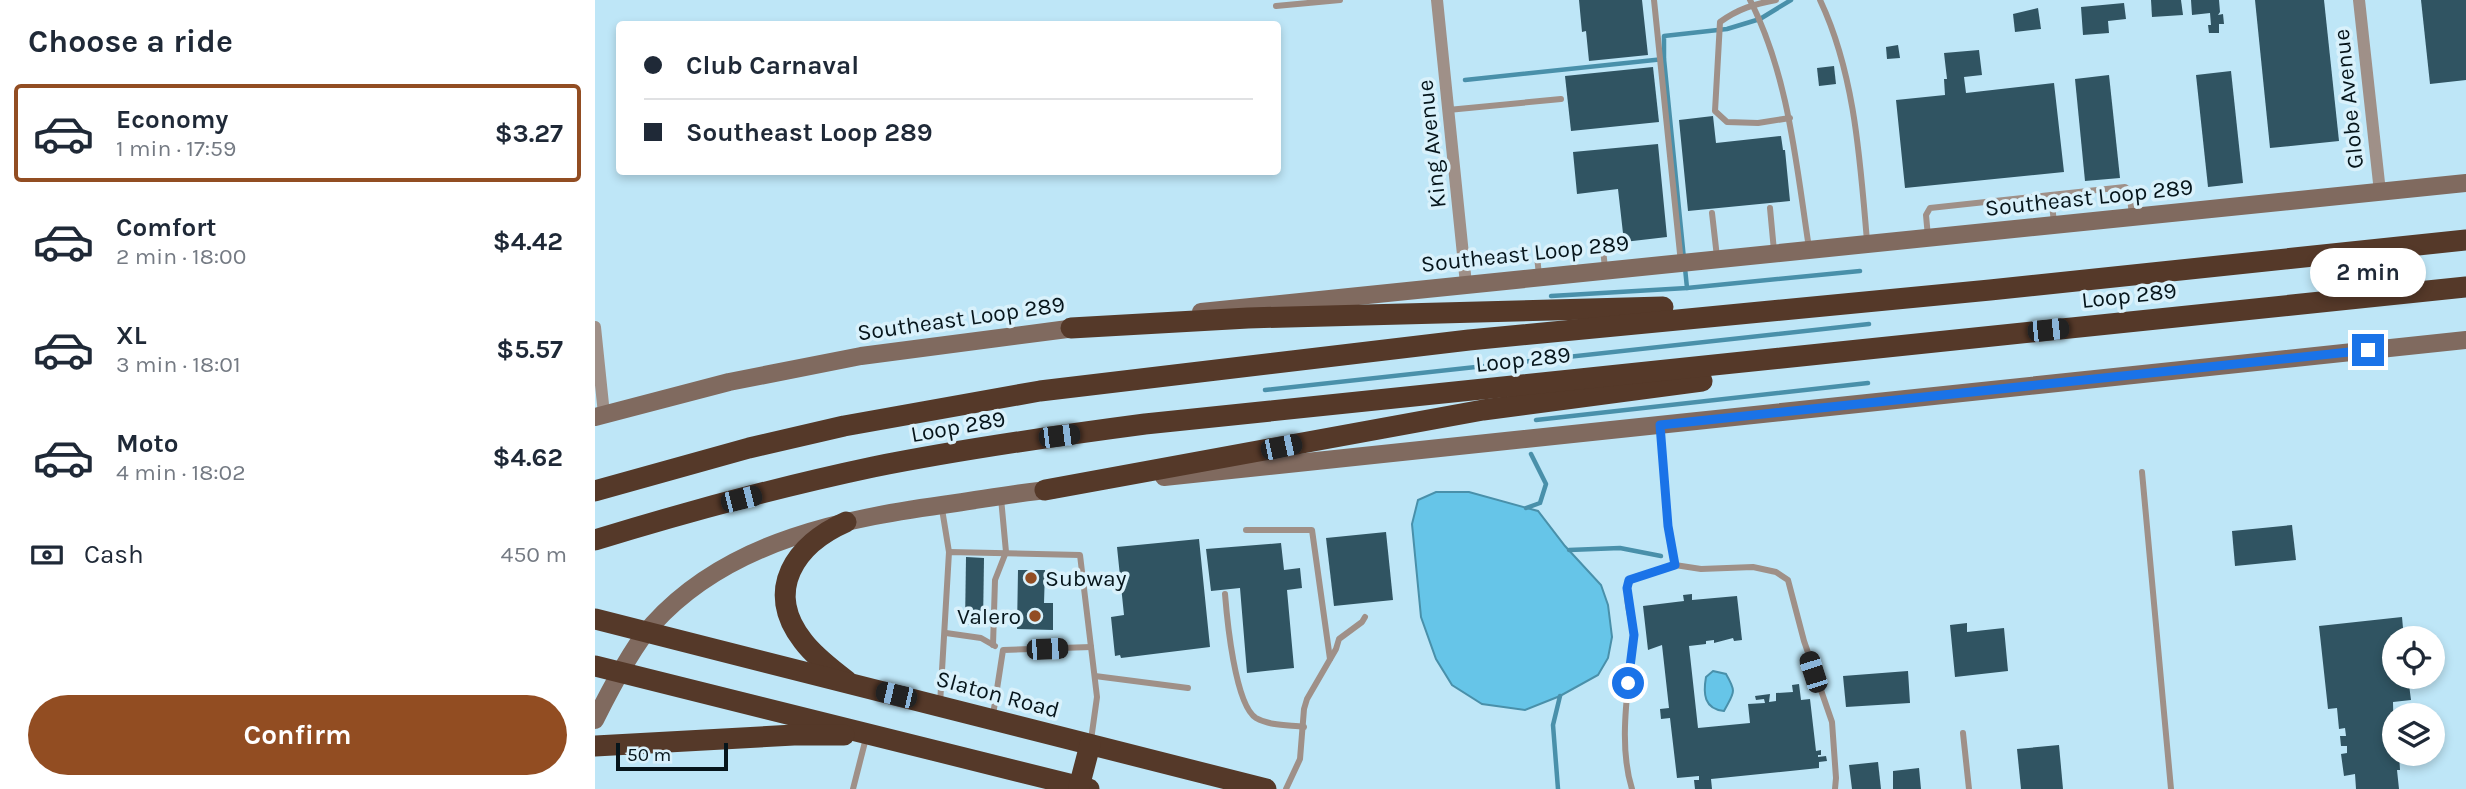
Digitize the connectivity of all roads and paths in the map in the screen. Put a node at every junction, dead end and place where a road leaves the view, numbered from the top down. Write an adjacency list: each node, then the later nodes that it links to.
1 (1340, 0): 8 (lane)
2 (1437, 0): 10 (street, King Avenue)
3 (1654, 0): 27 (lane)
4 (1776, 0): 7 (lane)
5 (1820, 0): 22 (lane)
6 (2358, 0): 13 (street, Globe Avenue)
7 (1751, 2): 11 (lane); 11 (lane)
8 (1276, 6)
9 (1561, 99): 10 (lane)
10 (1448, 110): 30 (street, King Avenue)
11 (1790, 118): 24 (lane)
12 (2466, 183): 13 (main road, Southeast Loop 289)
13 (2380, 192): 17 (main road, Southeast Loop 289)
14 (2051, 195): 17 (lane); 18 (lane); 19 (lane)
15 (1770, 208): 25 (lane)
16 (1712, 213): 26 (lane)
17 (2132, 217): 18 (main road, Southeast Loop 289)
18 (2055, 225): 19 (main road, Southeast Loop 289)
19 (1928, 238): 22 (main road, Southeast Loop 289)
20 (1602, 240): 28 (lane)
21 (2466, 240): 32 (highway, Loop 289)
22 (1867, 245): 24 (main road, Southeast Loop 289)
23 (1537, 247): 29 (lane)
24 (1809, 250): 25 (main road, Southeast Loop 289)
25 (1774, 254): 26 (main road, Southeast Loop 289)
26 (1718, 259): 27 (main road, Southeast Loop 289)
27 (1681, 263): 28 (main road, Southeast Loop 289)
28 (1605, 270): 29 (main road, Southeast Loop 289)
29 (1539, 276): 30 (main road, Southeast Loop 289)
30 (1466, 284): 33 (main road, Southeast Loop 289)
31 (2466, 287): 35 (highway, Loop 289)
32 (1990, 290): 33 (highway); 41 (highway, Loop 289)
33 (1071, 328): 37 (main road, Southeast Loop 289)
34 (595, 330): 37 (street)
35 (1995, 336): 40 (highway); 46 (highway, Loop 289)
36 (2466, 340): 38 (main road)
37 (600, 415)
38 (1660, 425): 40 (main road); 49 (lane)
39 (2142, 472): 79 (lane)
40 (1045, 490): 42 (main road)
41 (595, 491)
42 (1000, 496): 43 (main road); 48 (lane)
43 (941, 505): 44 (main road); 47 (lane)
44 (846, 522): 53 (main road); 62 (highway)
45 (1246, 530): 58 (lane)
46 (595, 540)
47 (949, 552): 48 (lane); 54 (lane)
48 (1006, 552): 55 (lane); 56 (lane)
49 (1675, 565): 76 (lane); 77 (lane)
50 (1225, 594): 67 (lane)
51 (1365, 617): 58 (lane)
52 (595, 619): 53 (highway, Slaton Road)
53 (647, 632): 60 (main road); 62 (highway, Slaton Road)
54 (946, 633): 55 (lane); 64 (lane)
55 (993, 645): 57 (lane)
56 (1091, 647): 57 (lane); 61 (lane)
57 (1003, 650): 66 (lane)
58 (1329, 659): 67 (lane)
59 (595, 666): 60 (highway)
60 (621, 673): 65 (main road); 68 (highway)
61 (1095, 676): 63 (lane); 70 (lane)
62 (852, 684): 64 (highway, Slaton Road)
63 (1188, 688)
64 (940, 705): 66 (highway, Slaton Road)
65 (595, 720)
66 (993, 720): 70 (highway, Slaton Road)
67 (1304, 727): 75 (lane)
68 (867, 733): 71 (highway); 72 (highway); 73 (lane)
69 (1963, 733): 78 (lane)
70 (1090, 745): 72 (highway); 74 (highway, Slaton Road)
71 (595, 746)
72 (1082, 788)
73 (853, 789)
74 (1266, 789)
75 (1286, 789)
76 (1632, 789)
77 (1835, 789)
78 (1969, 789)
79 (2171, 789)

